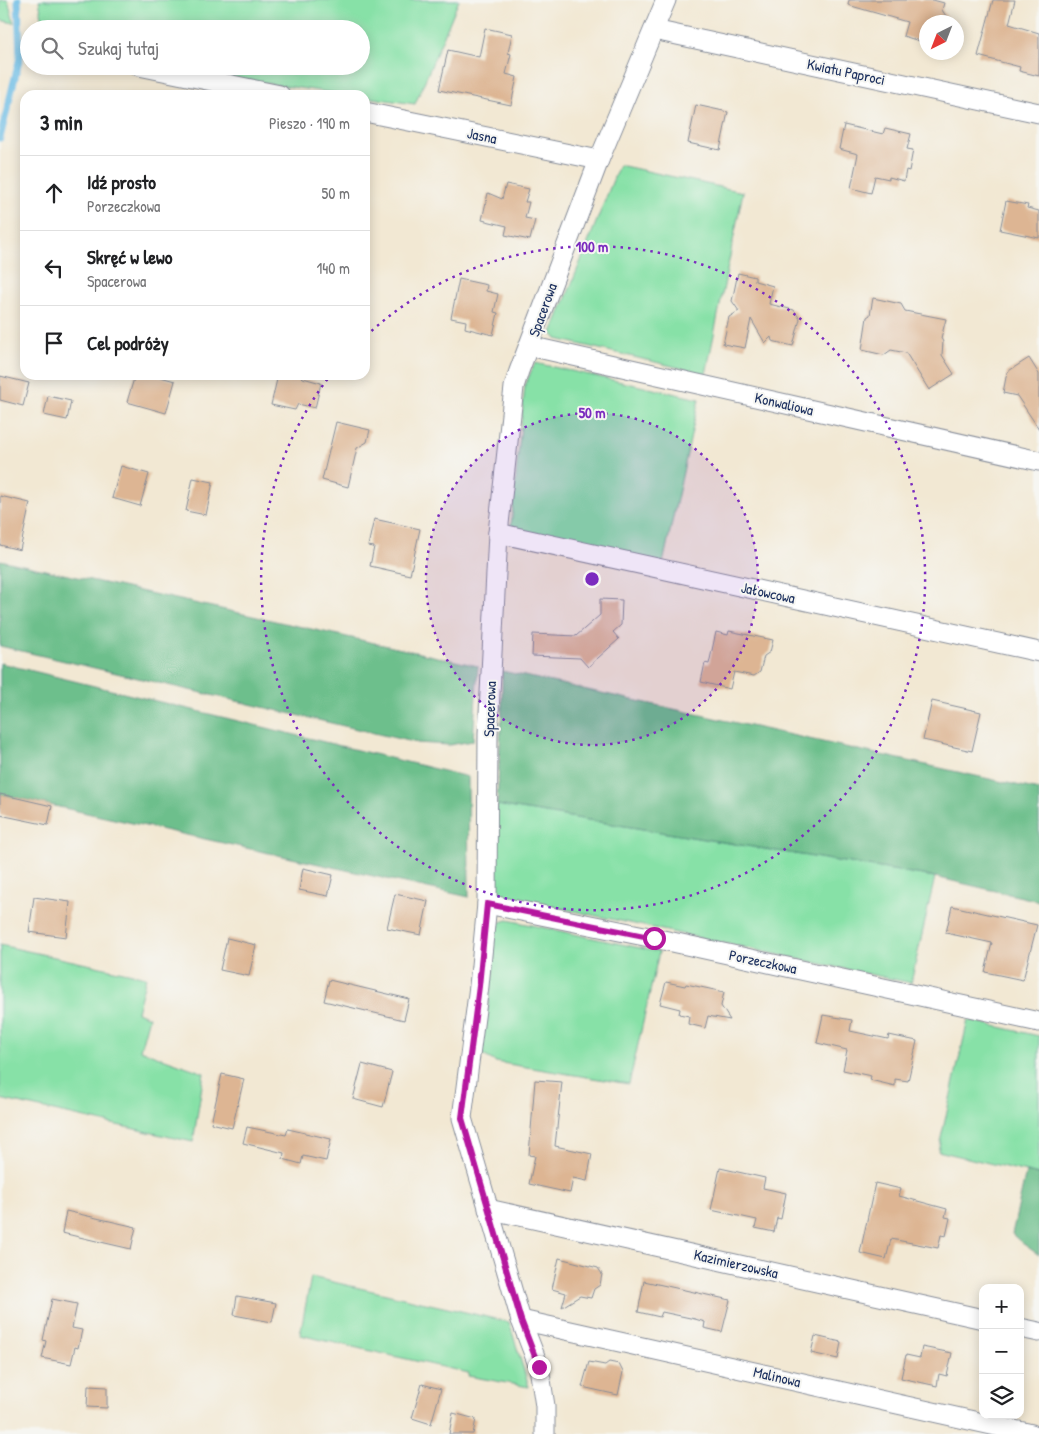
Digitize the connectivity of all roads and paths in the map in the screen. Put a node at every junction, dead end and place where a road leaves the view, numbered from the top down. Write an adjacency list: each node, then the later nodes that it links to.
1 (666, 0): 2 (street, Spacerowa)
2 (654, 30): 6 (street, Kwiatu Paproci); 7 (street, Spacerowa)
3 (183, 75): 4 (street)
4 (256, 90)
5 (370, 113): 7 (street, Jasna)
6 (1039, 113)
7 (599, 160): 8 (street, Spacerowa)
8 (529, 346): 9 (street, Konwaliowa); 10 (street, Spacerowa)
9 (1039, 460)
10 (498, 533): 11 (street, Jałowcowa); 12 (street, Spacerowa)
11 (1039, 652)
12 (487, 904): 13 (street, Porzeczkowa); 14 (street, Spacerowa)
13 (1039, 1022)
14 (488, 1209): 15 (street, Kazimierzowska); 16 (street, Spacerowa)
15 (979, 1318)
16 (521, 1320): 19 (street, Spacerowa); 20 (street, Malinowa)
17 (1024, 1329): 18 (street)
18 (1039, 1332)
19 (545, 1434)
20 (1032, 1434)

